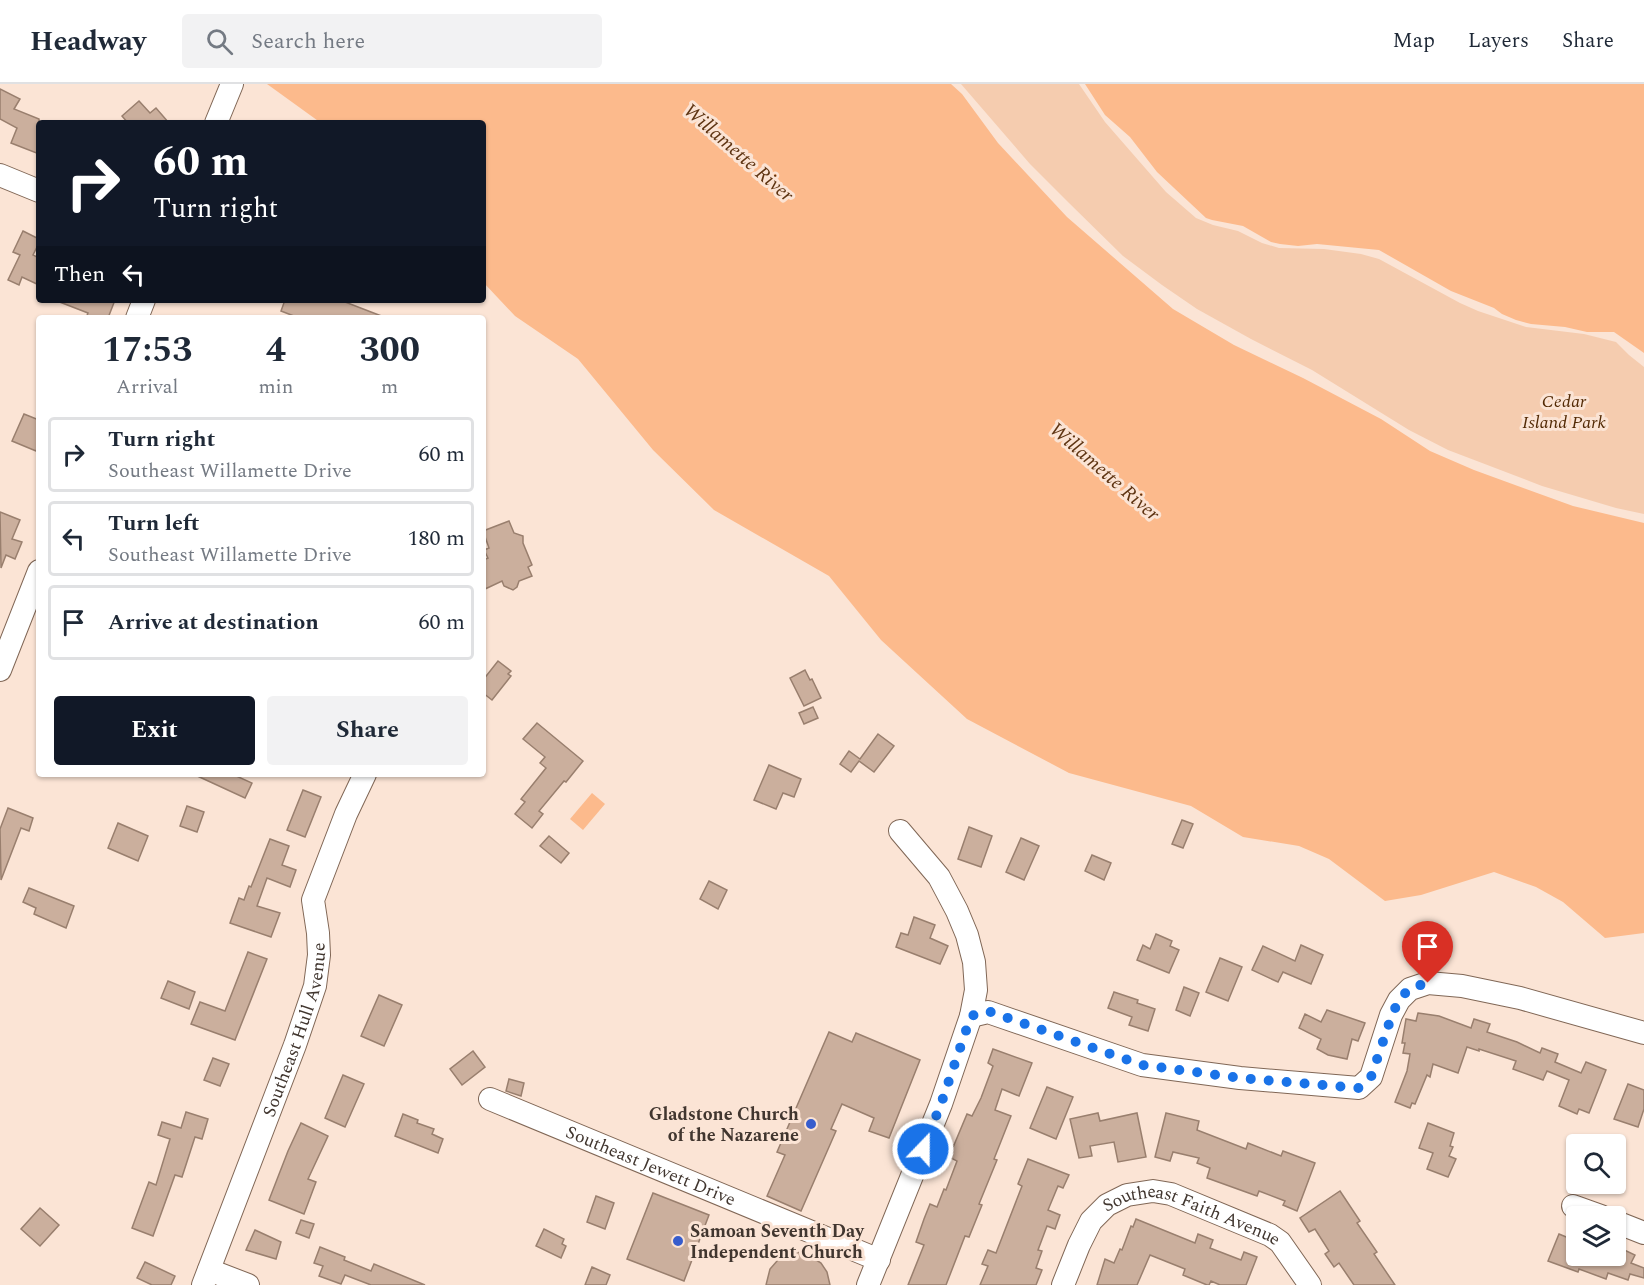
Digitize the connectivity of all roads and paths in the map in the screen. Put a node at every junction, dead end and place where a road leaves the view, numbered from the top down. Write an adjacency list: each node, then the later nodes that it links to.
1 (232, 84): 2 (street)
2 (217, 120)
3 (0, 175): 4 (street)
4 (36, 190)
5 (36, 579): 6 (street)
6 (0, 670)
7 (364, 777): 15 (street, Southeast Hull Avenue)
8 (900, 831): 9 (street)
9 (971, 1016): 10 (street); 14 (street)
10 (1644, 1033)
11 (490, 1100): 14 (street, Southeast Jewett Drive)
12 (1626, 1226): 13 (street)
13 (1644, 1233)
14 (879, 1260): 17 (street)
15 (206, 1277): 16 (street)
16 (248, 1285)
17 (868, 1285)
18 (1064, 1285): 19 (street, Southeast Faith Avenue)
19 (1310, 1285)

